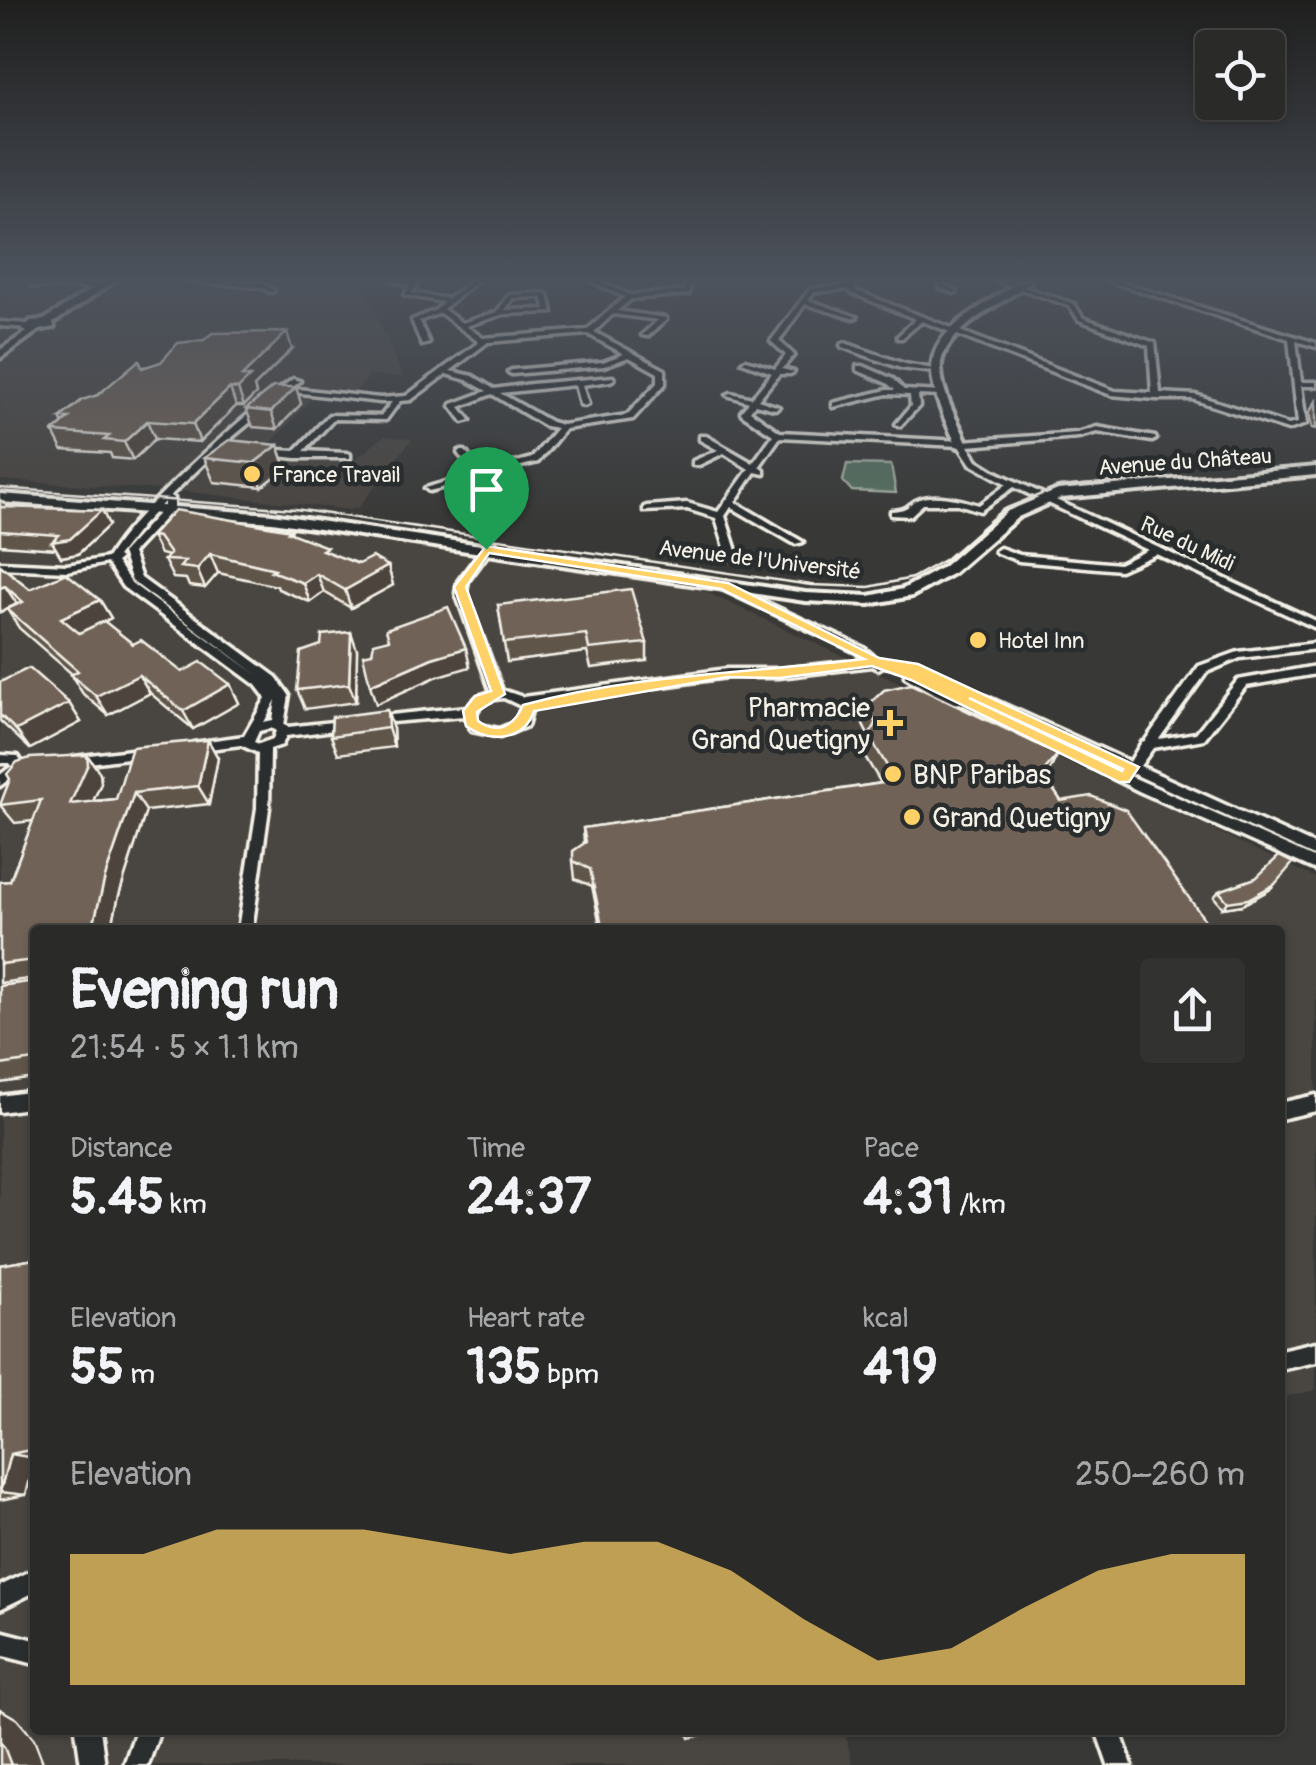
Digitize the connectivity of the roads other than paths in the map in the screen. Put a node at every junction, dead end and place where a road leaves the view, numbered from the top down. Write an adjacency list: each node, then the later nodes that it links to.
1 (457, 363): 13 (street)
2 (541, 363): 14 (street)
3 (648, 363): 36 (street)
4 (750, 363): 15 (street)
5 (783, 363): 15 (street)
6 (896, 363): 12 (street)
7 (937, 363): 12 (main road)
8 (1038, 363): 28 (street)
9 (1155, 363): 28 (street)
10 (1294, 363): 20 (street)
11 (860, 368): 23 (street)
12 (936, 370): 26 (main road)
13 (447, 372): 24 (street); 29 (street)
14 (512, 372)
15 (776, 372): 16 (street); 30 (street)
16 (790, 372)
17 (610, 379): 19 (street)
18 (296, 380): 41 (street)
19 (578, 383): 24 (street); 31 (street)
20 (1296, 384): 21 (street); 28 (street)
21 (1316, 384)
22 (301, 391): 29 (street)
23 (901, 392): 25 (street); 32 (street)
24 (494, 393): 34 (street); 36 (street)
25 (914, 393): 26 (street); 35 (street)
26 (942, 394): 40 (main road)
27 (731, 395): 30 (street)
28 (1156, 397)
29 (397, 400): 46 (street)
30 (753, 401): 33 (street); 37 (street)
31 (584, 404)
32 (836, 405)
33 (775, 407)
34 (466, 420)
35 (900, 424)
36 (562, 427): 51 (street)
37 (778, 434): 40 (street); 49 (street)
38 (703, 438): 44 (street)
39 (1152, 439): 40 (street)
40 (962, 444): 52 (street, Rue du Midi)
41 (218, 448): 42 (street); 58 (street)
42 (233, 449)
43 (248, 450): 46 (street)
44 (724, 450): 48 (street); 49 (street)
45 (462, 453): 51 (street)
46 (296, 455): 47 (street)
47 (347, 456)
48 (696, 463)
49 (758, 470): 57 (street)
50 (1316, 471): 55 (main road, Avenue du Château)
51 (480, 475): 53 (street); 56 (street)
52 (1012, 484): 55 (street, Rue du Midi); 61 (street)
53 (428, 488)
54 (0, 496): 58 (main road, Avenue de l'Université); 59 (main road, Avenue de l'Université)
55 (1050, 496): 66 (street, Rue du Midi); 73 (main road)
56 (499, 498)
57 (729, 502): 62 (street); 64 (street)
58 (161, 504): 59 (main road, Avenue de l'Université); 63 (street); 65 (main road, Avenue de l'Université); 68 (street)
59 (113, 505): 63 (street)
60 (646, 508): 62 (street)
61 (894, 513)
62 (720, 516): 69 (street)
63 (138, 522): 70 (street)
64 (798, 542)
65 (488, 546): 72 (main road, Avenue de l'Université); 73 (main road, Avenue de l'Université); 79 (street)
66 (1156, 550): 67 (street); 74 (street, Rue du Midi)
67 (1000, 551)
68 (126, 555): 70 (street); 82 (street)
69 (733, 557)
70 (110, 560): 71 (street); 83 (street)
71 (0, 565)
72 (724, 586): 73 (main road, Avenue de l'Université); 76 (street)
73 (921, 587)
74 (1316, 625)
75 (1316, 646): 84 (street)
76 (869, 660): 78 (street); 80 (street)
77 (1316, 670): 84 (street)
78 (906, 671): 92 (street); 95 (street)
79 (498, 694): 80 (street); 81 (street)
80 (524, 702): 81 (street)
81 (470, 711): 82 (street)
82 (281, 729): 83 (street); 85 (street)
83 (250, 734): 85 (street); 86 (street)
84 (1146, 744): 92 (street)
85 (264, 748): 96 (street)
86 (173, 749)
87 (157, 751): 89 (street)
88 (0, 759): 91 (street)
89 (57, 763)
90 (40, 765): 91 (street)
91 (18, 767): 93 (street)
92 (1129, 772): 94 (street); 95 (street)
93 (0, 782)
94 (1316, 854)
95 (1316, 867)
96 (246, 925)
97 (30, 1100): 98 (street)
98 (0, 1104)
99 (1316, 1104): 100 (street)
100 (1285, 1110)
101 (1316, 1352): 102 (street)
102 (1285, 1359)
103 (30, 1583): 104 (street)
104 (0, 1598)
105 (0, 1644): 106 (street)
106 (30, 1651)
107 (89, 1735): 110 (street)
108 (146, 1735): 111 (street)
109 (1110, 1735): 112 (street)
110 (93, 1765)
111 (136, 1765)
112 (1120, 1765)

